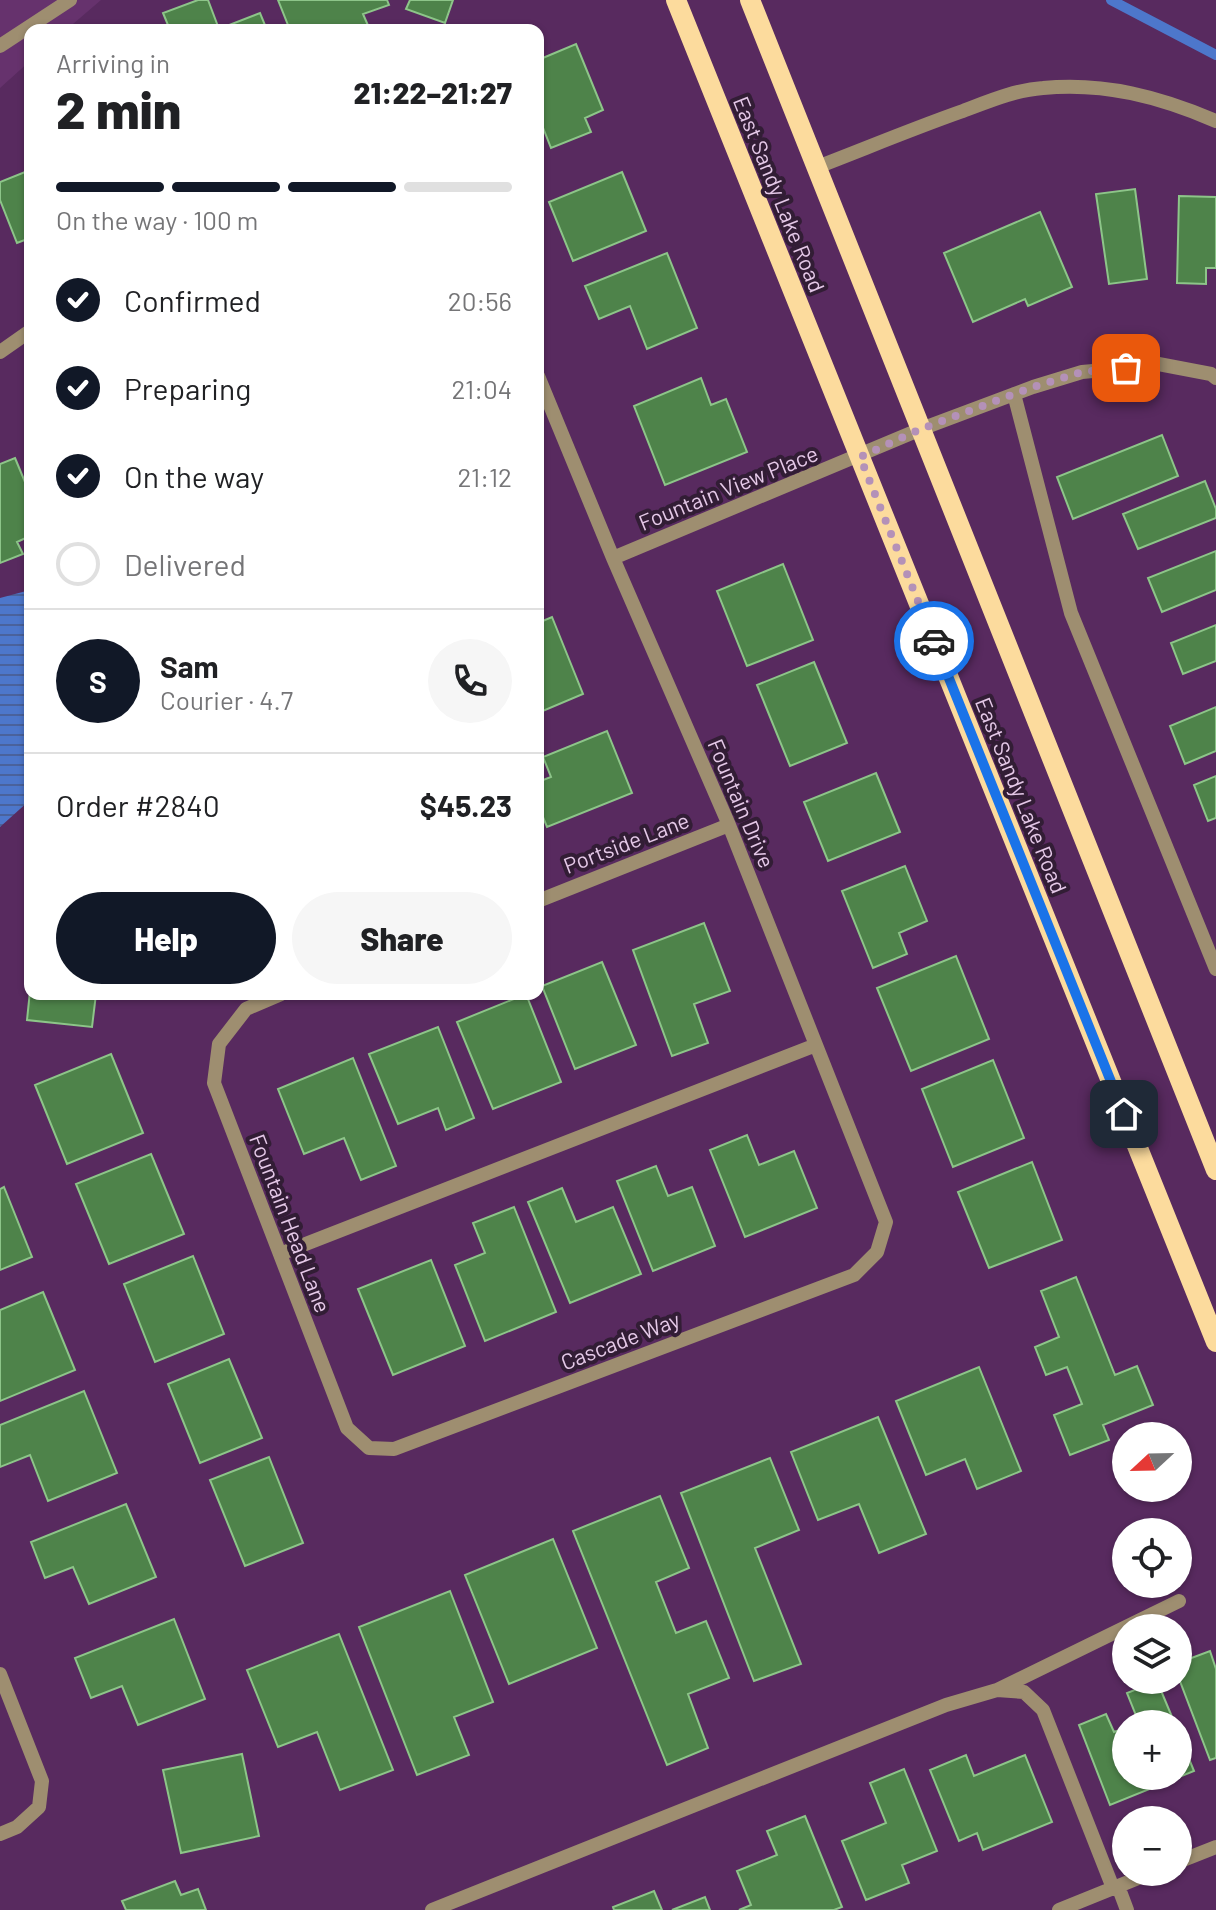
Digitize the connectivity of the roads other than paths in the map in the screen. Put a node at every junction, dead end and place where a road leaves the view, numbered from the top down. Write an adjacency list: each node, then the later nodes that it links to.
1 (70, 0): 4 (street)
2 (676, 0): 15 (main road, East Sandy Lake Road)
3 (750, 0): 8 (main road, East Sandy Lake Road)
4 (33, 24)
5 (24, 30): 6 (street)
6 (0, 46)
7 (1216, 121): 8 (street)
8 (817, 167): 14 (main road, East Sandy Lake Road)
9 (24, 335): 10 (street)
10 (0, 352)
11 (1216, 378): 13 (street, Fountain View Place)
12 (544, 391): 16 (street, Fountain Drive)
13 (1014, 394): 14 (street, Fountain View Place); 19 (street)
14 (921, 429): 15 (street, Fountain View Place); 22 (main road, East Sandy Lake Road)
15 (860, 457): 16 (street, Fountain View Place); 25 (main road, East Sandy Lake Road)
16 (613, 558): 17 (street, Fountain Drive)
17 (729, 825): 18 (street, Portside Lane); 21 (street, Fountain Drive)
18 (544, 899)
19 (1216, 969)
20 (267, 1000): 24 (street, Fountain Head Lane)
21 (816, 1045): 23 (street, Fountain Drive); 24 (street)
22 (1216, 1170)
23 (877, 1252): 26 (street, Cascade Way)
24 (280, 1254): 26 (street, Fountain Head Lane)
25 (1216, 1342)
26 (369, 1448)
27 (1179, 1601): 29 (street)
28 (0, 1674): 30 (street)
29 (997, 1690): 33 (street); 34 (street)
30 (0, 1834)
31 (1216, 1847): 32 (street)
32 (1192, 1856)
33 (1115, 1887): 35 (street); 36 (street)
34 (432, 1910)
35 (1059, 1910)
36 (1127, 1910)

